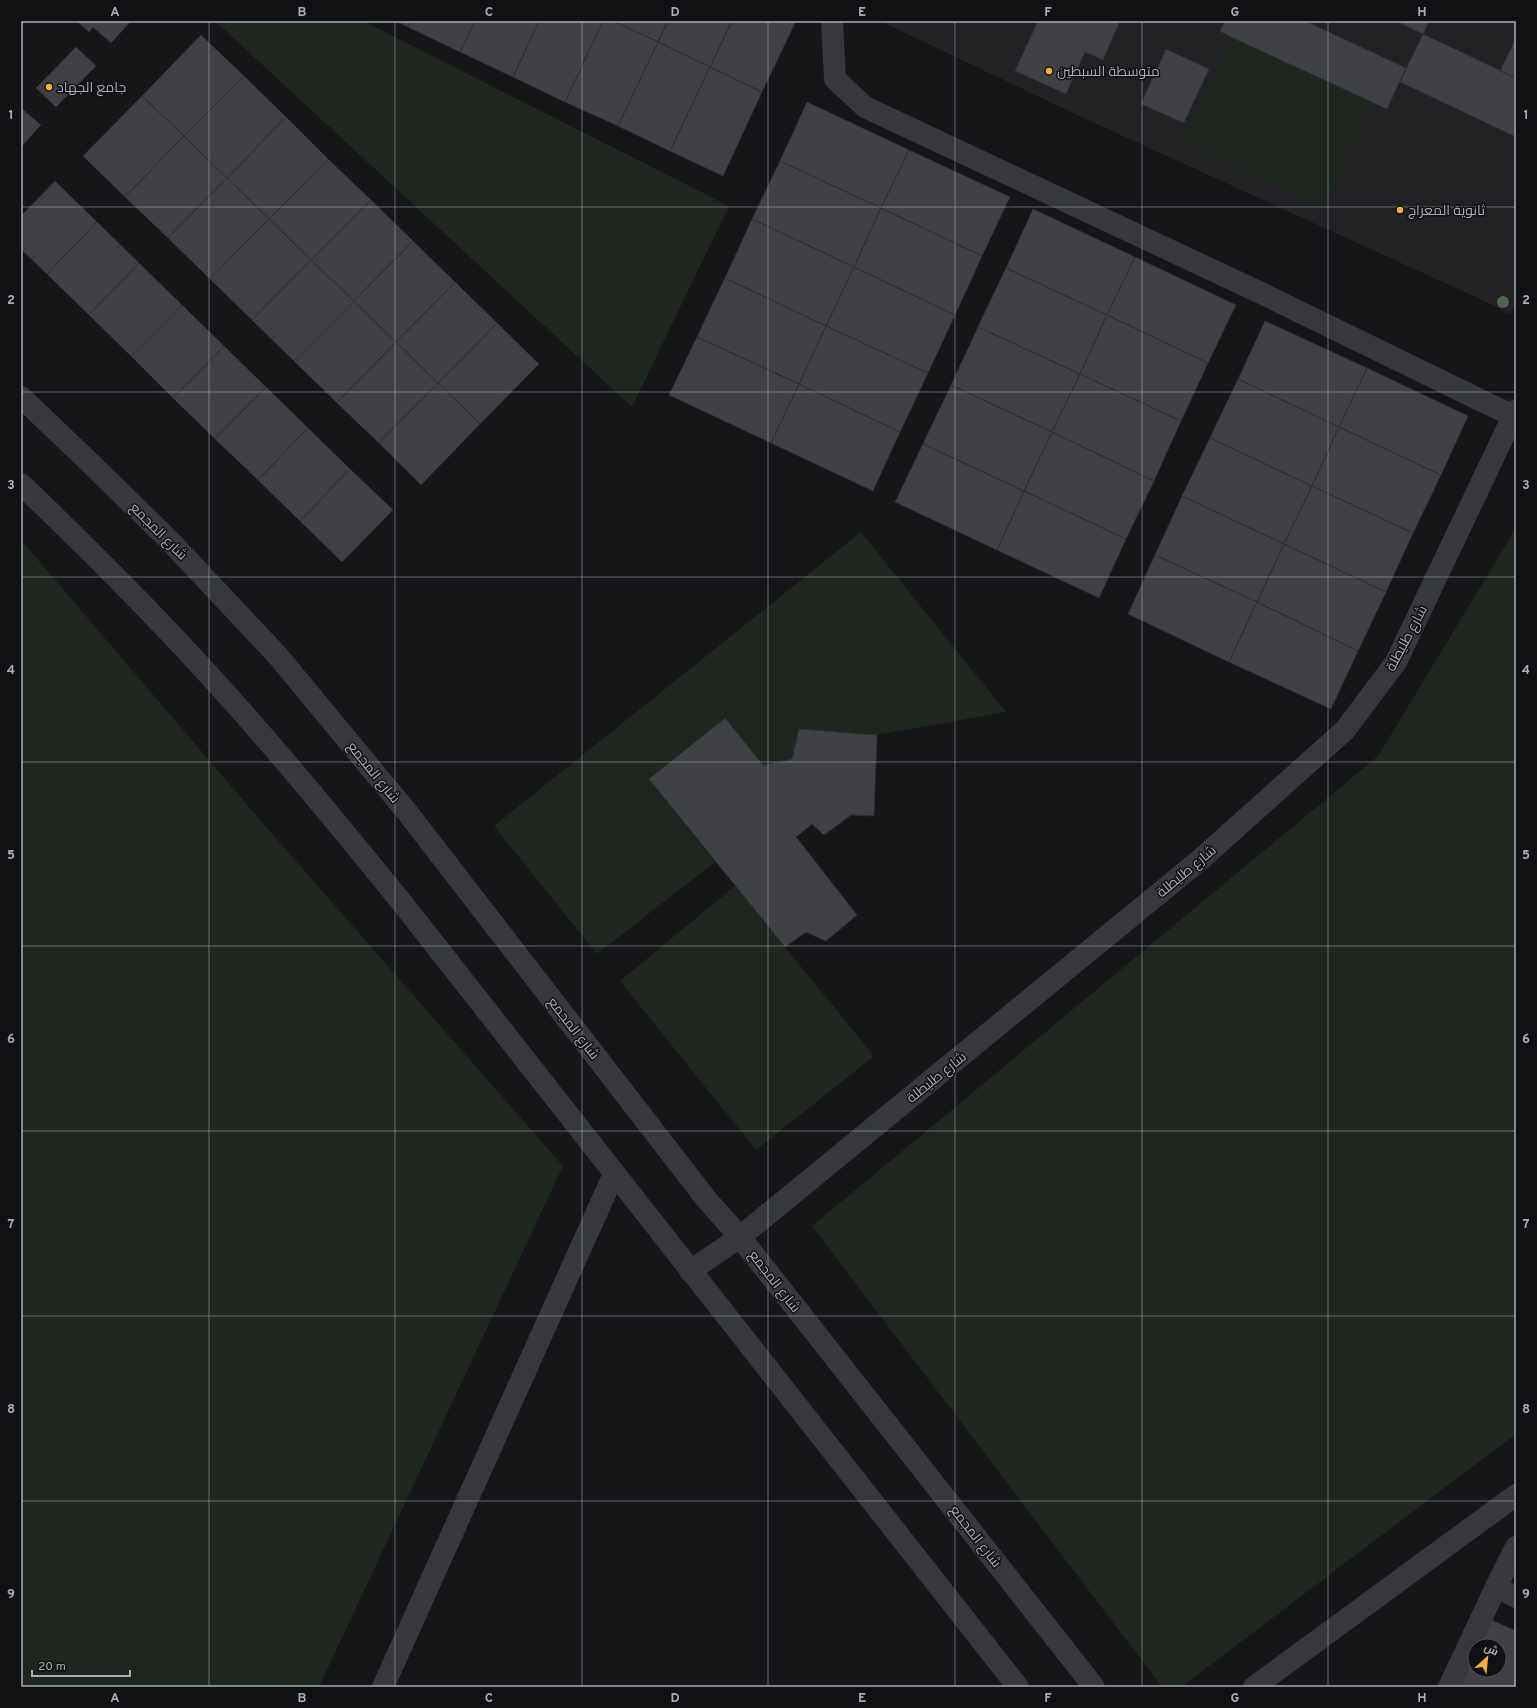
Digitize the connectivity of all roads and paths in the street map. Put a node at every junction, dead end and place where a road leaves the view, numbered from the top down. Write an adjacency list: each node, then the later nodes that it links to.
1 (832, 21): 3 (street)
2 (21, 397): 6 (street, شارع المجمع)
3 (1514, 413): 6 (street, شارع طليطلة)
4 (21, 484): 5 (street)
5 (614, 1174): 7 (street); 12 (street)
6 (740, 1237): 7 (street, شارع طليطلة); 14 (street, شارع المجمع)
7 (690, 1271): 13 (street)
8 (1516, 1495): 15 (street)
9 (1516, 1547): 10 (street)
10 (1496, 1587): 11 (street); 16 (street)
11 (1516, 1597)
12 (383, 1687)
13 (1018, 1687)
14 (1094, 1687)
15 (1254, 1687)
16 (1448, 1687)

